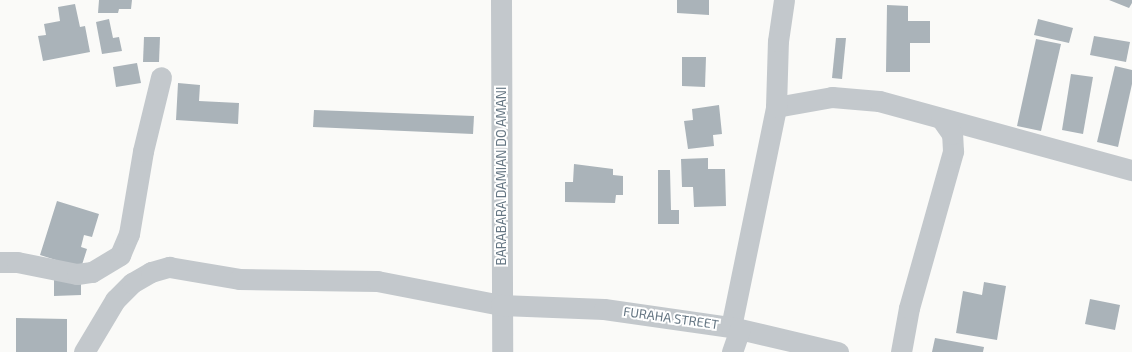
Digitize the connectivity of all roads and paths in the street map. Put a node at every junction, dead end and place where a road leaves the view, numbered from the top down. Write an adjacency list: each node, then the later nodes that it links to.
1 (501, 0): 8 (street, BARABARA DAMIAN DO AMANI)
2 (784, 0): 4 (street)
3 (161, 77): 7 (street)
4 (776, 106): 5 (street); 9 (street)
5 (940, 118): 6 (street); 14 (street)
6 (1132, 170)
7 (0, 262)
8 (502, 305): 9 (street, FURAHA STREET); 10 (street, FURAHA STREET); 11 (street, BARABARA DAMIAN DO AMANI)
9 (736, 328): 12 (street); 13 (street, FURAHA STREET)
10 (84, 352)
11 (502, 352)
12 (732, 352)
13 (838, 352)
14 (901, 352)

